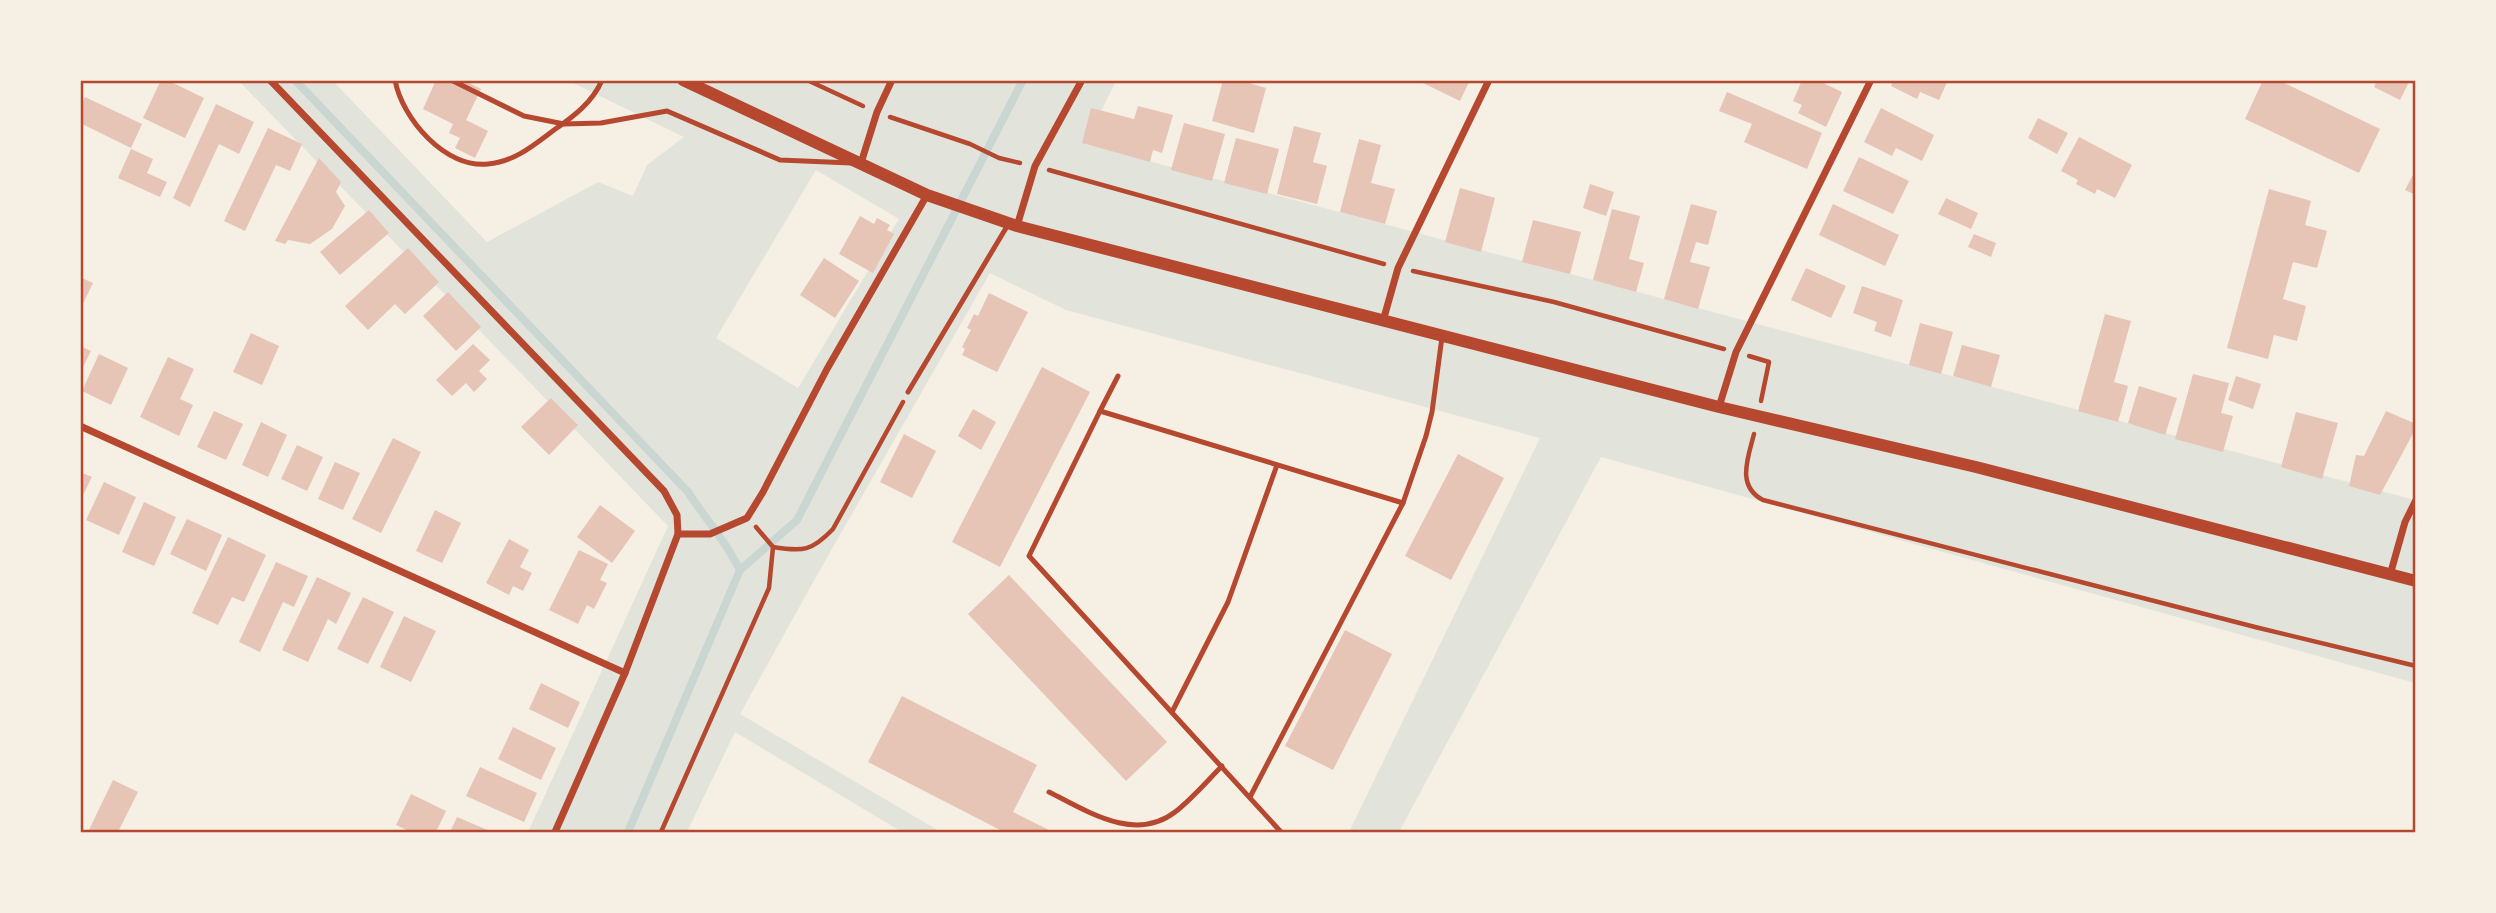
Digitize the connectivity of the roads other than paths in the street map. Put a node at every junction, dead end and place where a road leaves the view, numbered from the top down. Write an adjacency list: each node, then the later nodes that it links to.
1 (270, 80): 24 (street)
2 (395, 80): 10 (lane)
3 (451, 80): 10 (lane)
4 (602, 80): 10 (lane)
5 (683, 80): 11 (street)
6 (1082, 80): 13 (street)
7 (1489, 80): 14 (street)
8 (1871, 80): 18 (street)
9 (892, 81): 11 (street)
10 (564, 124): 11 (lane)
11 (861, 163): 12 (street)
12 (934, 197): 13 (street); 24 (street)
13 (1013, 225): 14 (street); 17 (lane)
14 (1383, 322): 15 (street)
15 (1442, 337): 18 (street); 23 (lane)
16 (1118, 376): 19 (lane)
17 (908, 392)
18 (1719, 407): 25 (street)
19 (1100, 411): 21 (lane); 28 (lane)
20 (80, 426): 27 (street)
21 (1277, 465): 23 (lane); 28 (lane)
22 (2416, 500): 25 (street)
23 (1403, 503): 31 (lane)
24 (678, 534): 27 (street)
25 (2390, 575): 26 (street)
26 (2416, 581)
27 (625, 673): 32 (street)
28 (1172, 712): 29 (lane)
29 (1222, 766): 30 (lane); 31 (lane)
30 (1049, 792)
31 (1250, 797): 33 (lane)
32 (555, 832)
33 (1281, 832)

